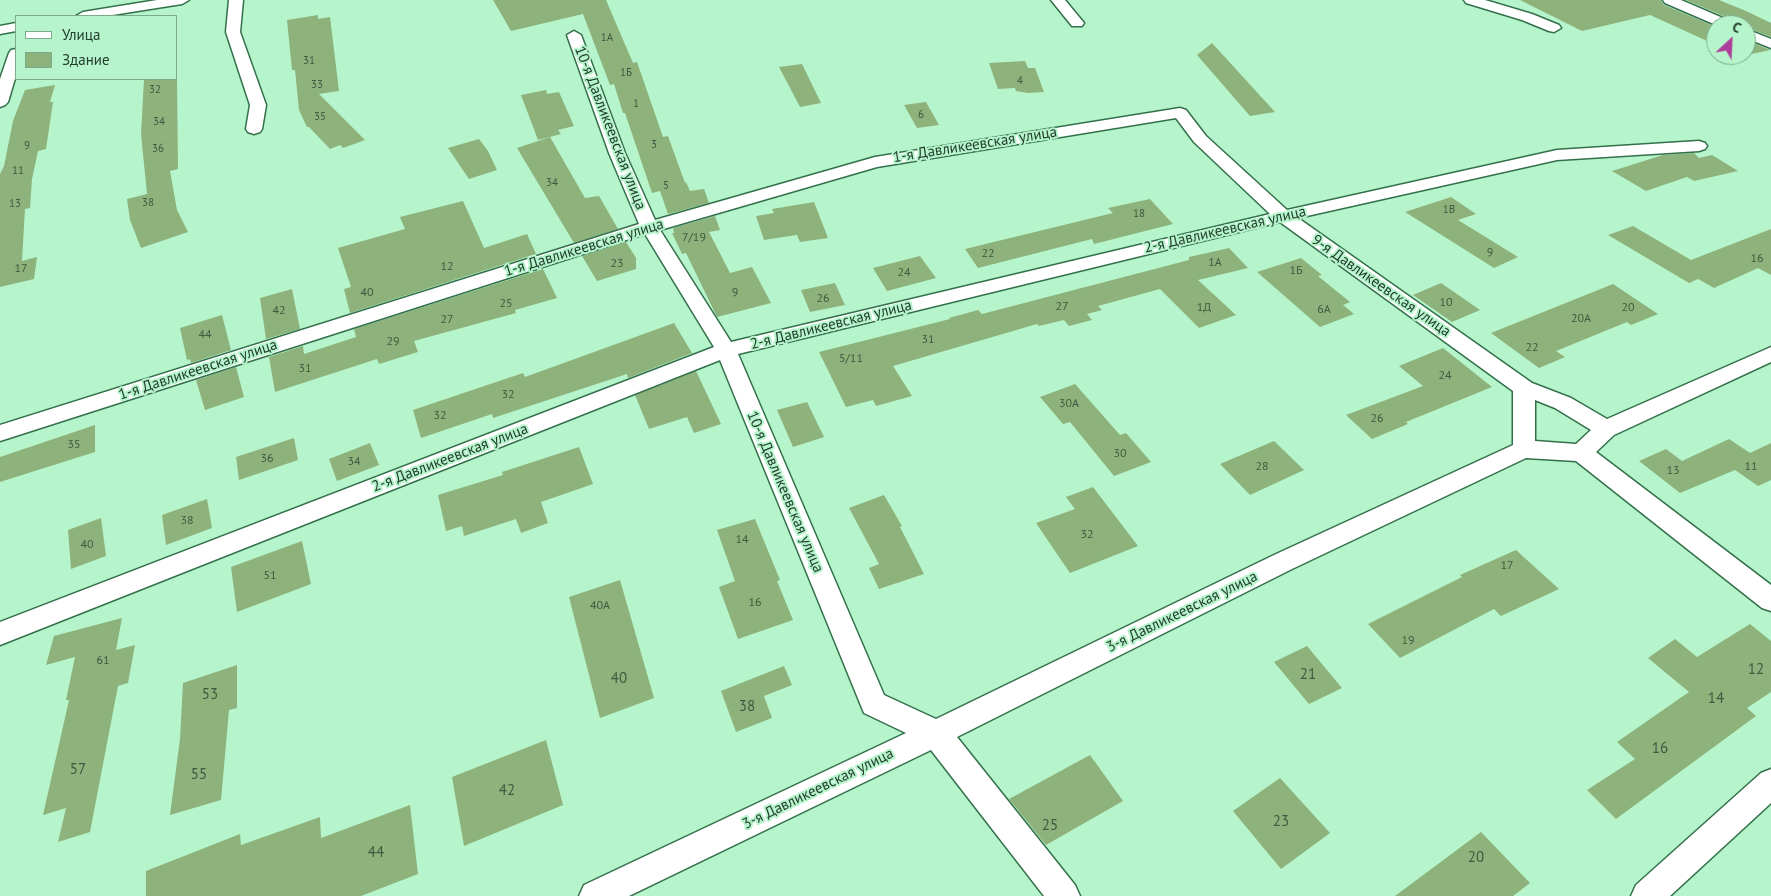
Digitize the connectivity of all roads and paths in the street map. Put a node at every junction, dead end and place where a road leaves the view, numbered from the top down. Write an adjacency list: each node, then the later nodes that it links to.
1 (182, 0): 6 (street)
2 (236, 0): 18 (street)
3 (1058, 0): 8 (street)
4 (1471, 0): 10 (street)
5 (1670, 0): 7 (street)
6 (89, 15)
7 (1706, 16)
8 (1077, 23)
9 (15, 27): 11 (street)
10 (1554, 28)
11 (0, 30)
12 (574, 35): 21 (street, 10-я Давликеевская улица)
13 (1756, 37): 14 (street)
14 (1771, 44)
15 (15, 56): 16 (street)
16 (0, 102)
17 (1180, 113): 20 (street, 9-я Давликеевская улица); 21 (street, 1-я Давликеевская улица)
18 (254, 129)
19 (1699, 146): 20 (street, 2-я Давликеевская улица)
20 (1283, 216): 22 (street, 2-я Давликеевская улица); 24 (street, 9-я Давликеевская улица)
21 (649, 228): 22 (street, 10-я Давликеевская улица); 26 (street, 1-я Давликеевская улица)
22 (726, 350): 30 (street, 2-я Давликеевская улица); 31 (street, 10-я Давликеевская улица)
23 (1771, 354): 25 (street)
24 (1524, 388): 25 (street, 9-я Давликеевская улица); 27 (street)
25 (1606, 429): 28 (street)
26 (0, 433)
27 (1524, 449): 28 (street); 31 (street, 3-я Давликеевская улица)
28 (1581, 454): 29 (street)
29 (1771, 600)
30 (0, 634)
31 (936, 733): 33 (street, 3-я Давликеевская улица); 34 (street, 10-я Давликеевская улица)
32 (1771, 783): 35 (street)
33 (595, 896)
34 (1064, 896)
35 (1647, 896)

